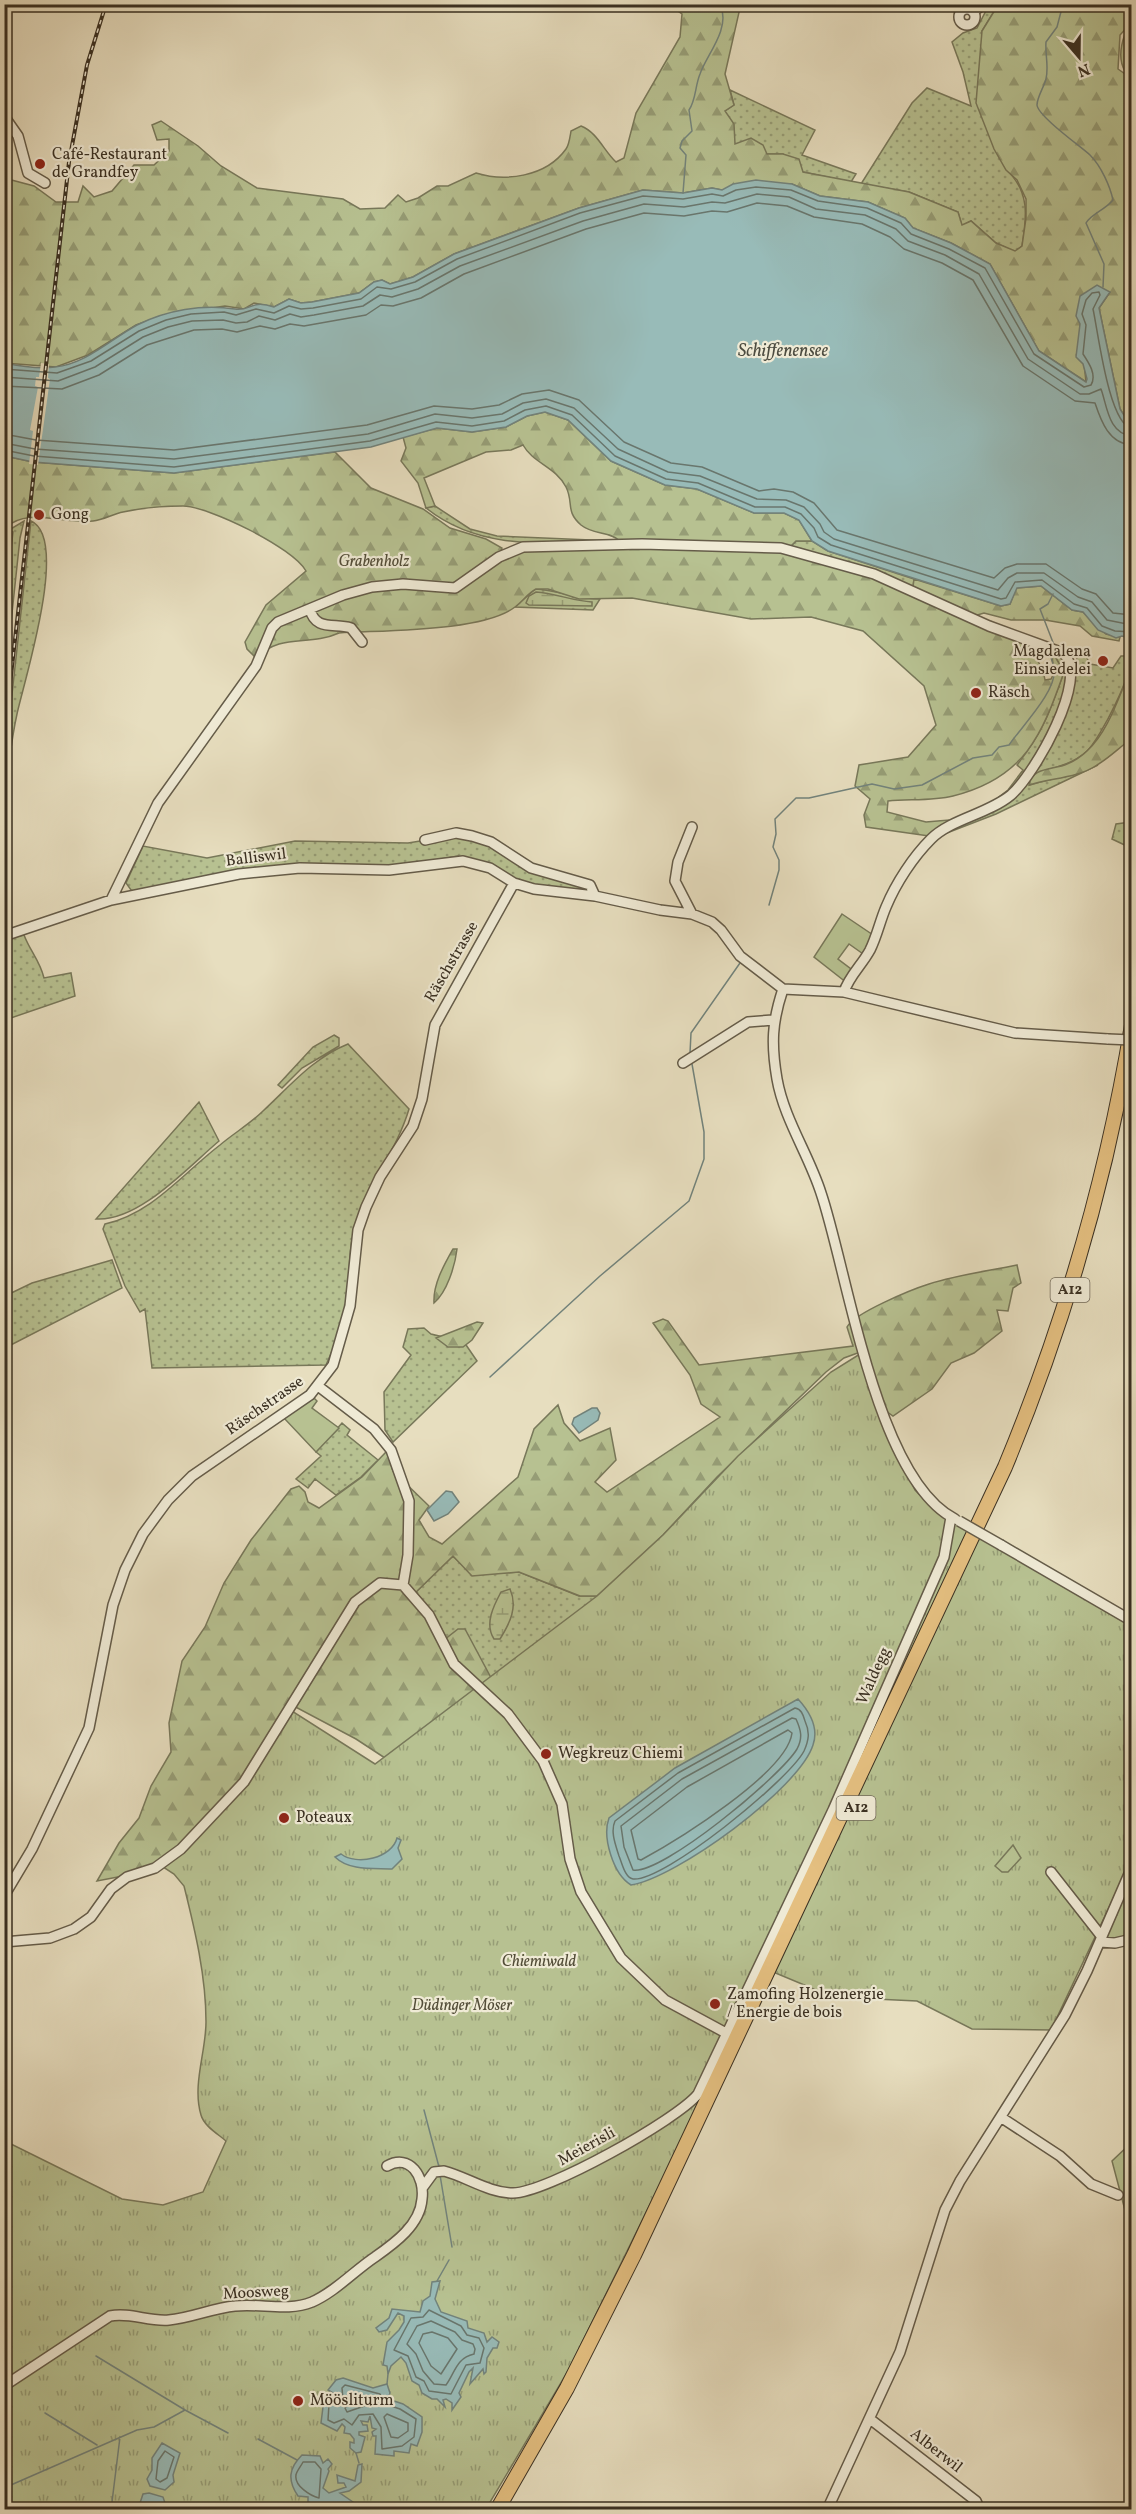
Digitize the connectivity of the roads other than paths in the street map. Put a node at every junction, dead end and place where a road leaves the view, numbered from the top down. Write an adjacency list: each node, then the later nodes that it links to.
1 (984, 4): 2 (street)
2 (973, 12)
3 (4, 116): 4 (street)
4 (45, 183)
5 (310, 609): 6 (street); 9 (street); 17 (street)
6 (362, 642)
7 (692, 827): 14 (street)
8 (425, 840): 12 (street)
9 (123, 880): 11 (street); 13 (street)
10 (514, 883): 11 (street, Balliswil); 12 (street, Balliswil); 23 (street, Räschstrasse)
11 (130, 895): 13 (street, Balliswil)
12 (595, 896): 14 (street, Balliswil)
13 (111, 900): 15 (street, Balliswil)
14 (692, 914): 16 (street)
15 (4, 936)
16 (783, 989): 17 (street); 18 (street)
17 (844, 992): 20 (street, bridge)
18 (773, 1020): 21 (street); 24 (street)
19 (1131, 1025): 42 (highway, A12)
20 (1131, 1040)
21 (683, 1063)
22 (1131, 1078): 43 (highway, A12)
23 (318, 1386): 25 (street); 29 (street, Räschstrasse)
24 (955, 1519): 26 (street, bridge); 33 (street, Waldegg)
25 (403, 1585): 32 (street); 33 (street)
26 (1131, 1621)
27 (1131, 1867): 30 (street)
28 (1051, 1872): 30 (street)
29 (4, 1896)
30 (1101, 1939): 31 (street); 34 (street)
31 (1131, 1939)
32 (4, 1942)
33 (726, 2033): 37 (street, Meierisli)
34 (1002, 2118): 39 (street); 41 (street)
35 (387, 2166): 36 (street)
36 (414, 2168): 37 (street, Meierisli); 38 (street)
37 (439, 2172): 38 (street)
38 (423, 2187): 40 (street, Moosweg)
39 (1118, 2195)
40 (4, 2386)
41 (870, 2419): 44 (street); 45 (street, Alberwil)
42 (497, 2510)
43 (507, 2510)
44 (828, 2510)
45 (980, 2510)

